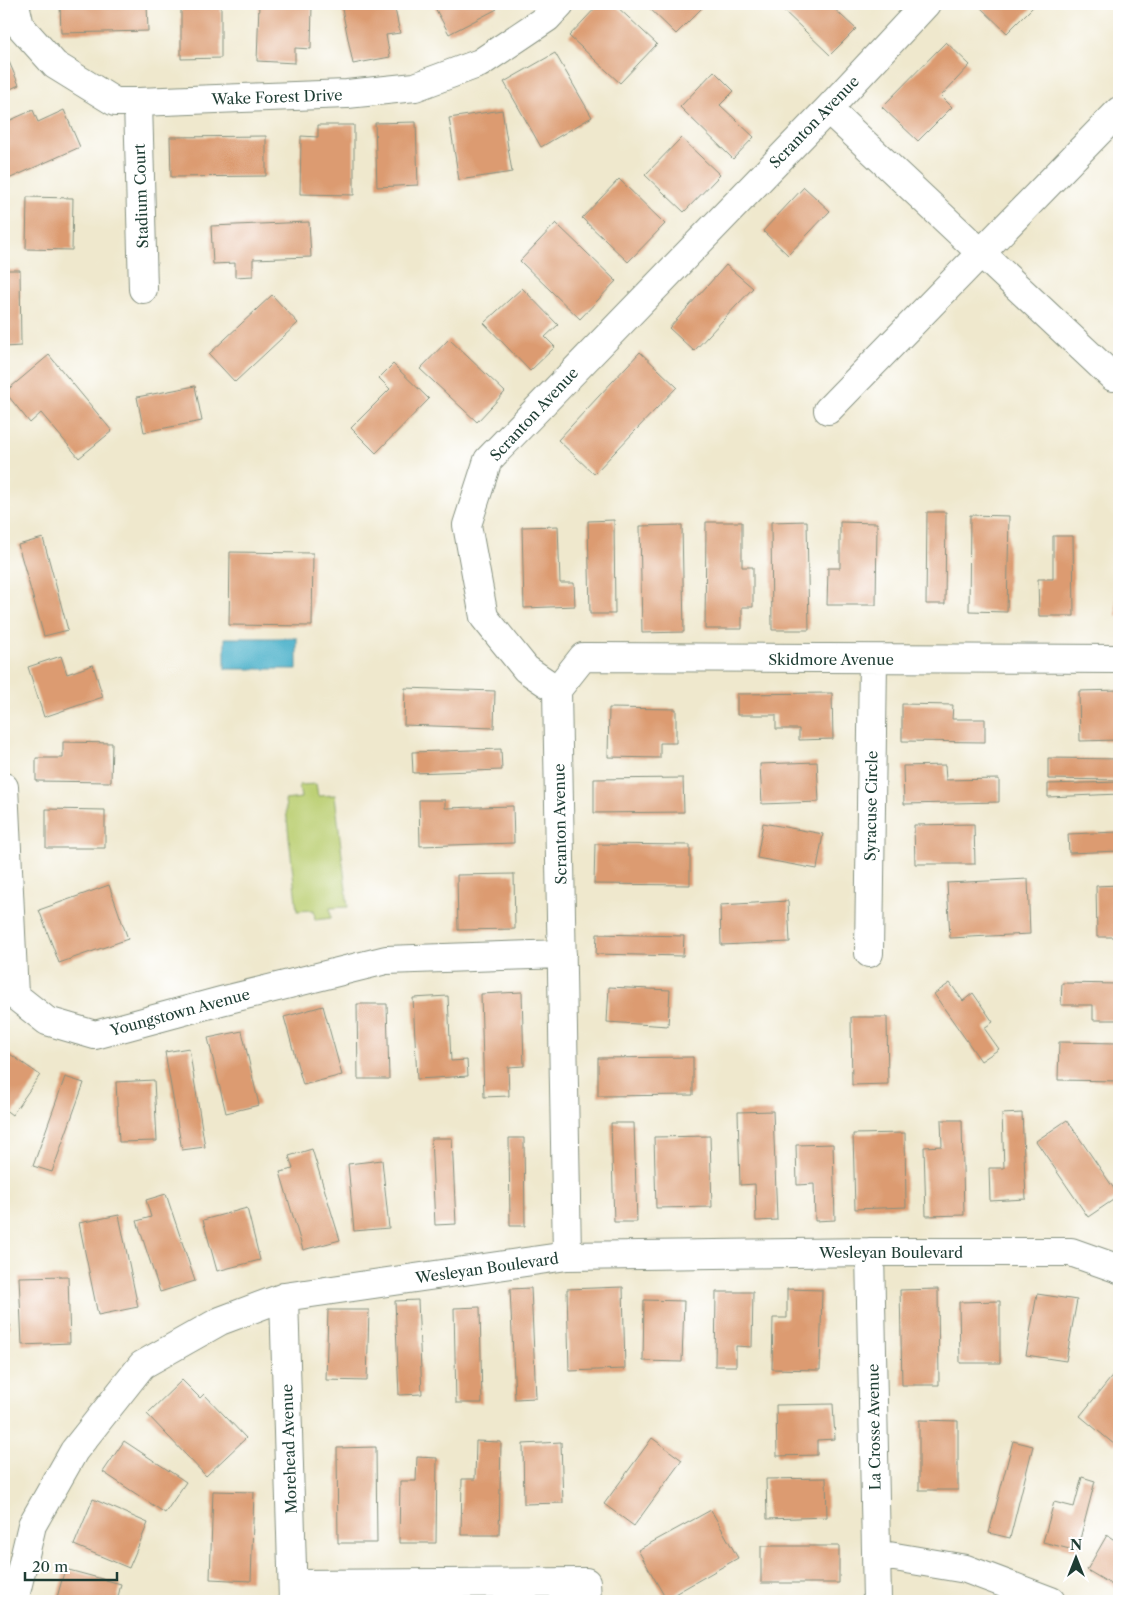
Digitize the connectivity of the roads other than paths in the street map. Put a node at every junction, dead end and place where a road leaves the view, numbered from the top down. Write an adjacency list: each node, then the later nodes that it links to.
1 (15, 4): 4 (street, Wake Forest Drive)
2 (560, 4): 4 (street, Wake Forest Drive)
3 (916, 7): 5 (street, Scranton Avenue)
4 (138, 102): 8 (street, Stadium Court)
5 (828, 109): 7 (street); 13 (street, Scranton Avenue)
6 (1119, 111): 7 (street)
7 (982, 253): 9 (street); 10 (street)
8 (143, 289)
9 (1113, 377)
10 (828, 410)
11 (873, 659): 12 (street, Skidmore Avenue); 13 (street, Skidmore Avenue); 15 (street, Syracuse Circle)
12 (1119, 659)
13 (557, 690): 16 (street, Scranton Avenue)
14 (4, 787): 16 (street, Youngstown Avenue)
15 (869, 953)
16 (562, 954): 18 (street, Scranton Avenue)
17 (870, 1252): 18 (street, Wesleyan Boulevard); 19 (street, Wesleyan Boulevard); 21 (street, La Crosse Avenue)
18 (567, 1256): 20 (street, Wesleyan Boulevard)
19 (1119, 1269)
20 (284, 1297): 22 (street, Morehead Avenue); 23 (street, Wesleyan Boulevard)
21 (877, 1554): 25 (street, La Crosse Avenue); 26 (street)
22 (293, 1593): 24 (street)
23 (14, 1601)
24 (586, 1601)
25 (877, 1601)
26 (1051, 1601)

